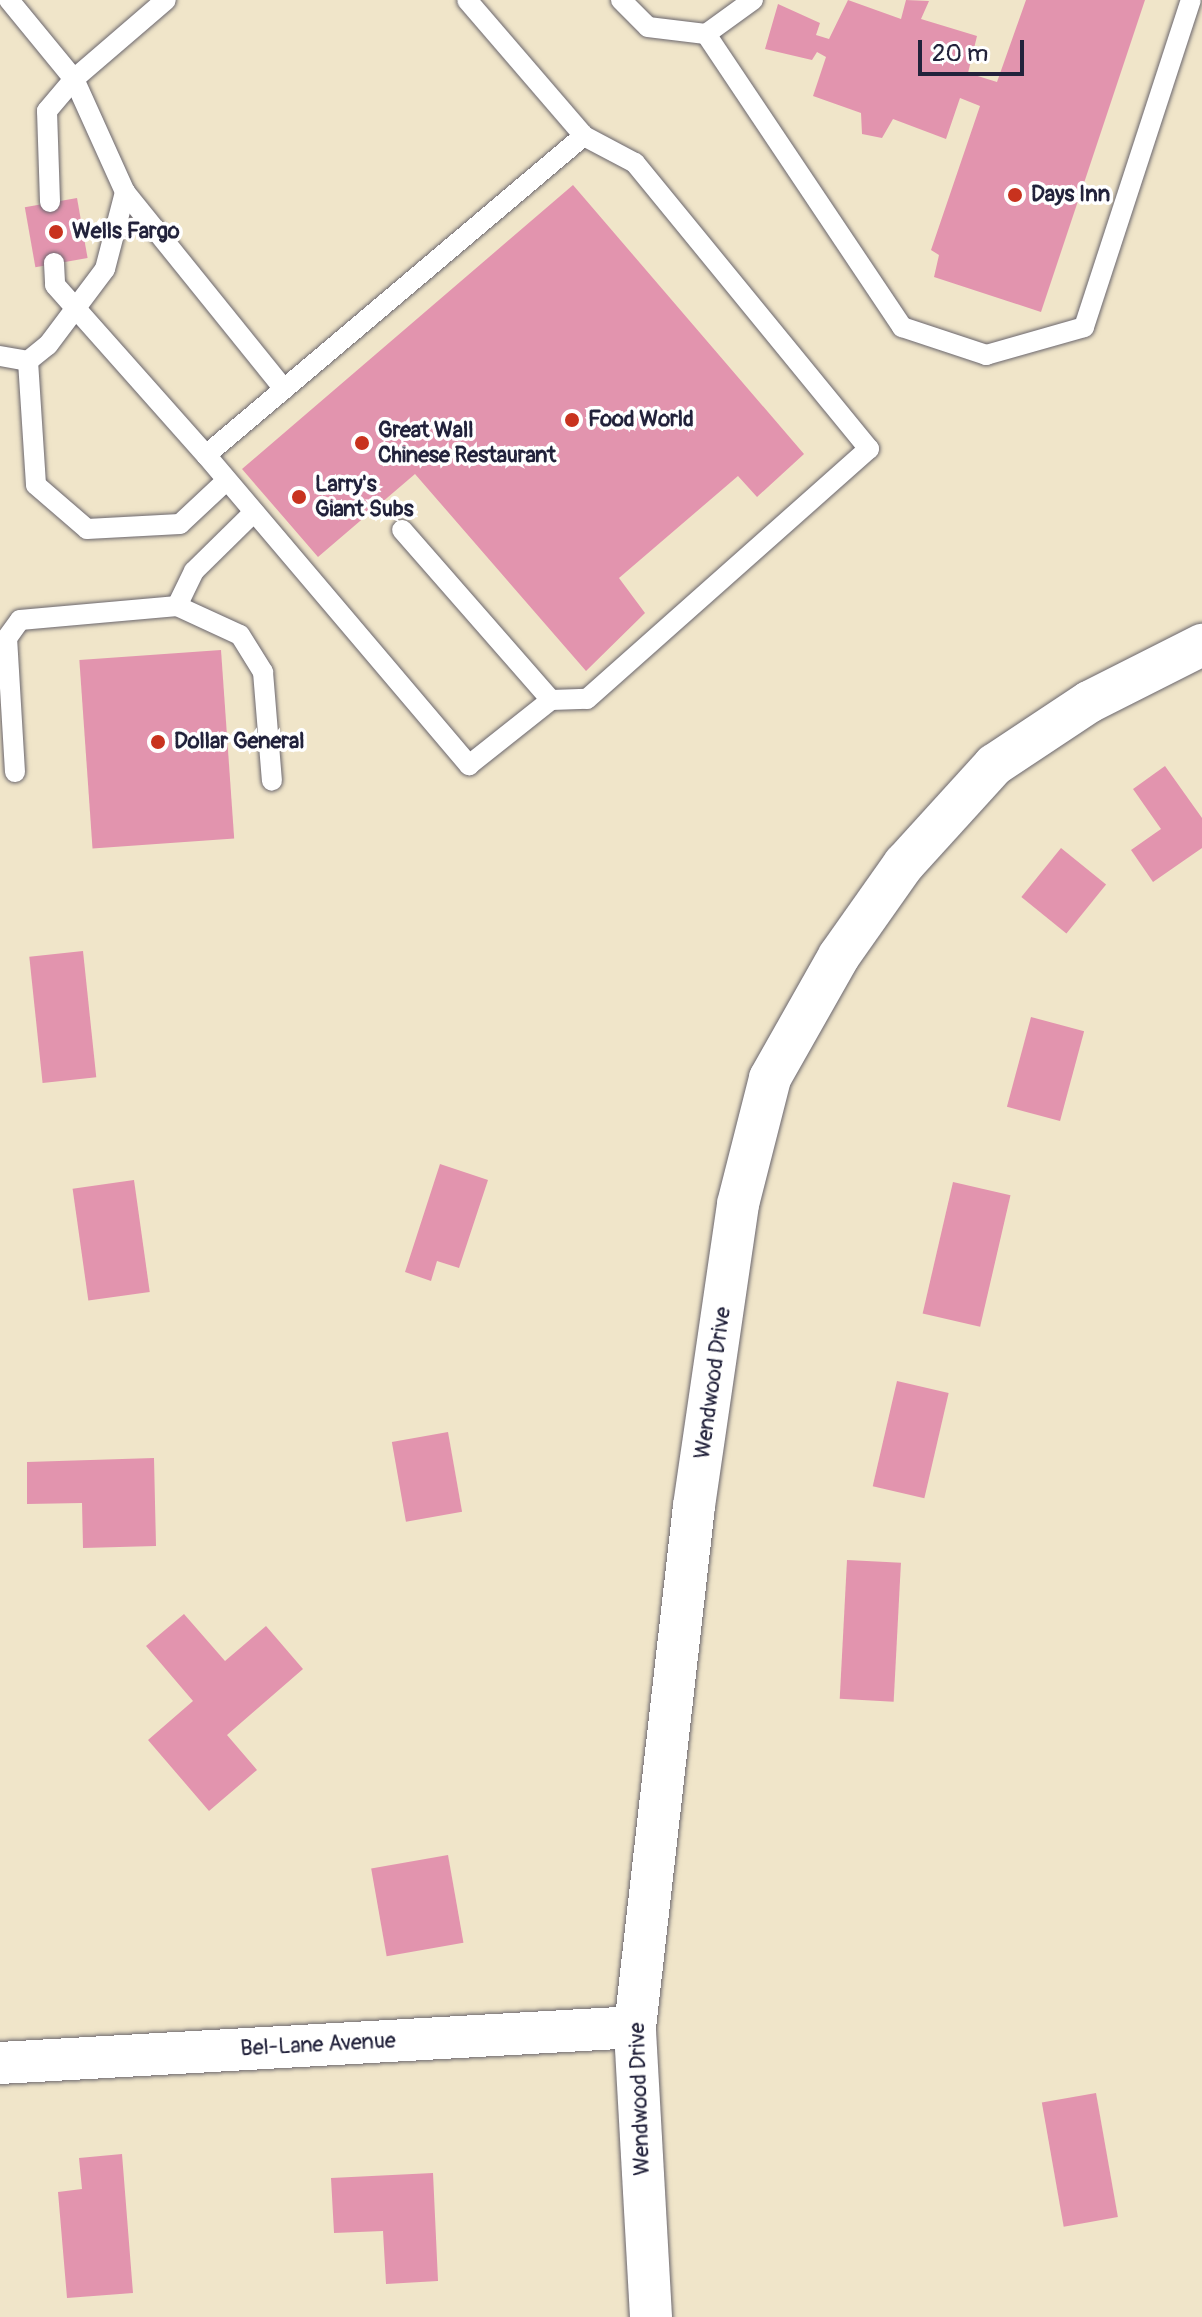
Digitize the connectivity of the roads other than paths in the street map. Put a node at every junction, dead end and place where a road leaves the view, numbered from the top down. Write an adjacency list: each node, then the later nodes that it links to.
1 (9, 0): 8 (lane)
2 (166, 0): 8 (lane)
3 (467, 0): 9 (lane)
4 (621, 0): 7 (lane)
5 (753, 0): 7 (lane)
6 (1191, 0): 7 (lane)
7 (706, 34)
8 (74, 79): 10 (lane); 11 (lane)
9 (584, 136): 16 (lane); 23 (lane)
10 (125, 192): 13 (lane); 16 (lane)
11 (50, 202)
12 (54, 263): 13 (lane)
13 (76, 307): 15 (lane); 17 (lane)
14 (0, 356): 15 (lane)
15 (28, 361): 18 (lane)
16 (284, 389): 17 (lane)
17 (206, 455): 18 (lane)
18 (227, 480): 19 (lane)
19 (254, 512): 21 (lane); 23 (lane)
20 (402, 530): 23 (lane)
21 (177, 606): 24 (lane); 25 (lane)
22 (1202, 645): 26 (street, Wendwood Drive)
23 (551, 700)
24 (15, 772)
25 (272, 781)
26 (635, 2027): 27 (street, Bel-Lane Avenue); 28 (street, Wendwood Drive)
27 (0, 2063)
28 (651, 2317)

